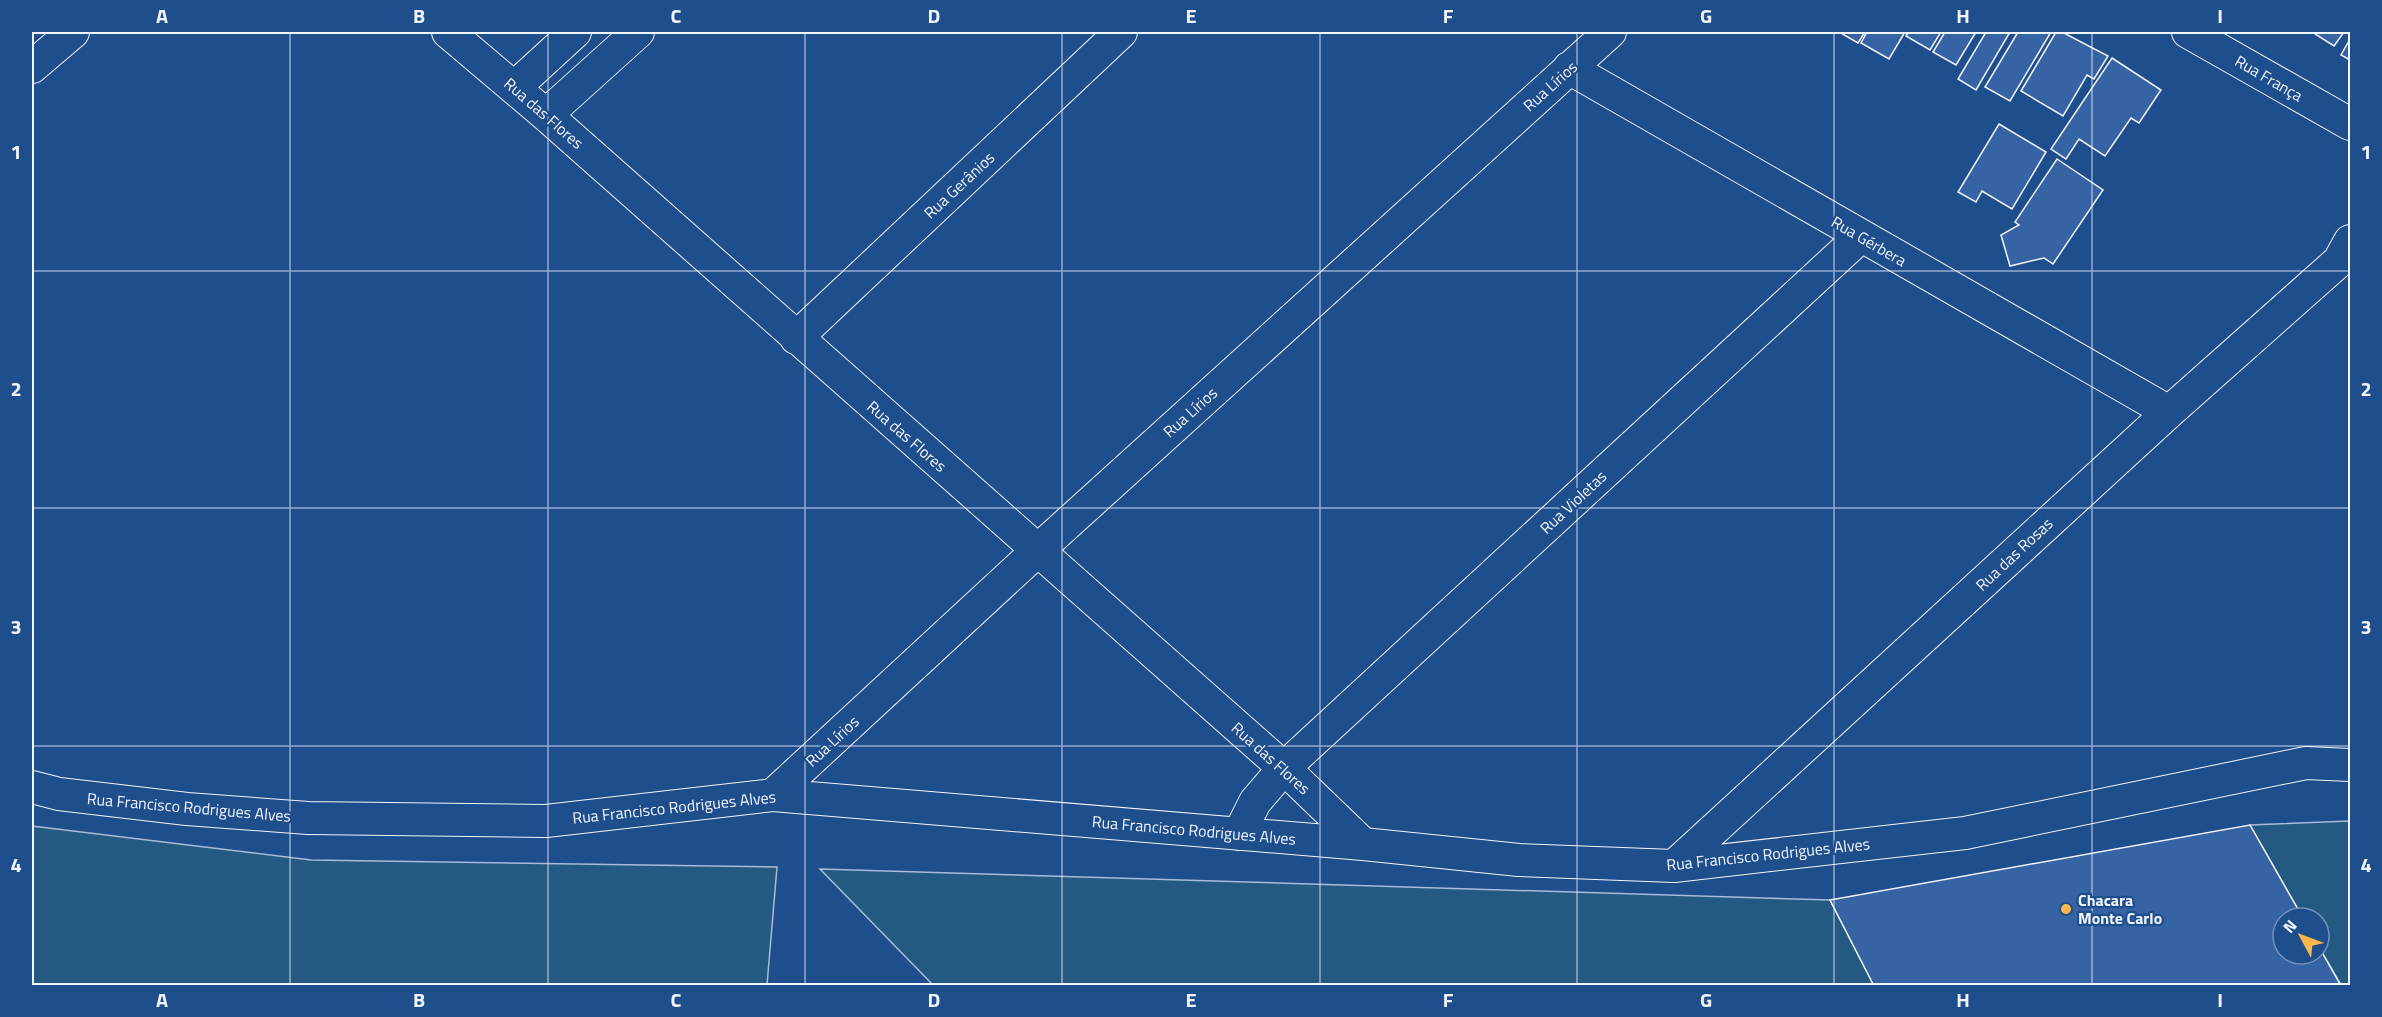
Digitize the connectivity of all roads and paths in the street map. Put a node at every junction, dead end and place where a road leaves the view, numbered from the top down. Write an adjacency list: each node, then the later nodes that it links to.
1 (73, 32): 8 (street)
2 (448, 32): 10 (street, Rua das Flores)
3 (575, 32): 10 (street)
4 (638, 32): 11 (street)
5 (1122, 32): 15 (street, Rua Gerânios)
6 (1610, 32): 9 (street, Rua Lírios)
7 (2188, 32): 12 (street, Rua França)
8 (32, 67)
9 (1569, 68): 13 (street, Rua Gérbera); 17 (street, Rua Lírios)
10 (515, 87): 11 (street, Rua das Flores)
11 (546, 115): 15 (street, Rua das Flores)
12 (2350, 124)
13 (1861, 237): 16 (street, Rua Gérbera); 19 (street, Rua Violetas)
14 (2350, 241): 16 (street, Rua das Rosas)
15 (796, 338): 17 (street, Rua das Flores)
16 (2169, 412): 24 (street, Rua das Rosas)
17 (1037, 550): 19 (street, Rua das Flores); 21 (street, Rua Lírios)
18 (2350, 765): 24 (street, Rua Francisco Rodrigues Alves)
19 (1284, 768): 22 (street, Rua Violetas); 23 (street, Rua das Flores)
20 (32, 787): 21 (street, Rua Francisco Rodrigues Alves)
21 (773, 795): 22 (street, Rua Francisco Rodrigues Alves)
22 (1239, 834): 23 (street, Rua Francisco Rodrigues Alves)
23 (1363, 844): 24 (street, Rua Francisco Rodrigues Alves)
24 (1674, 866)

